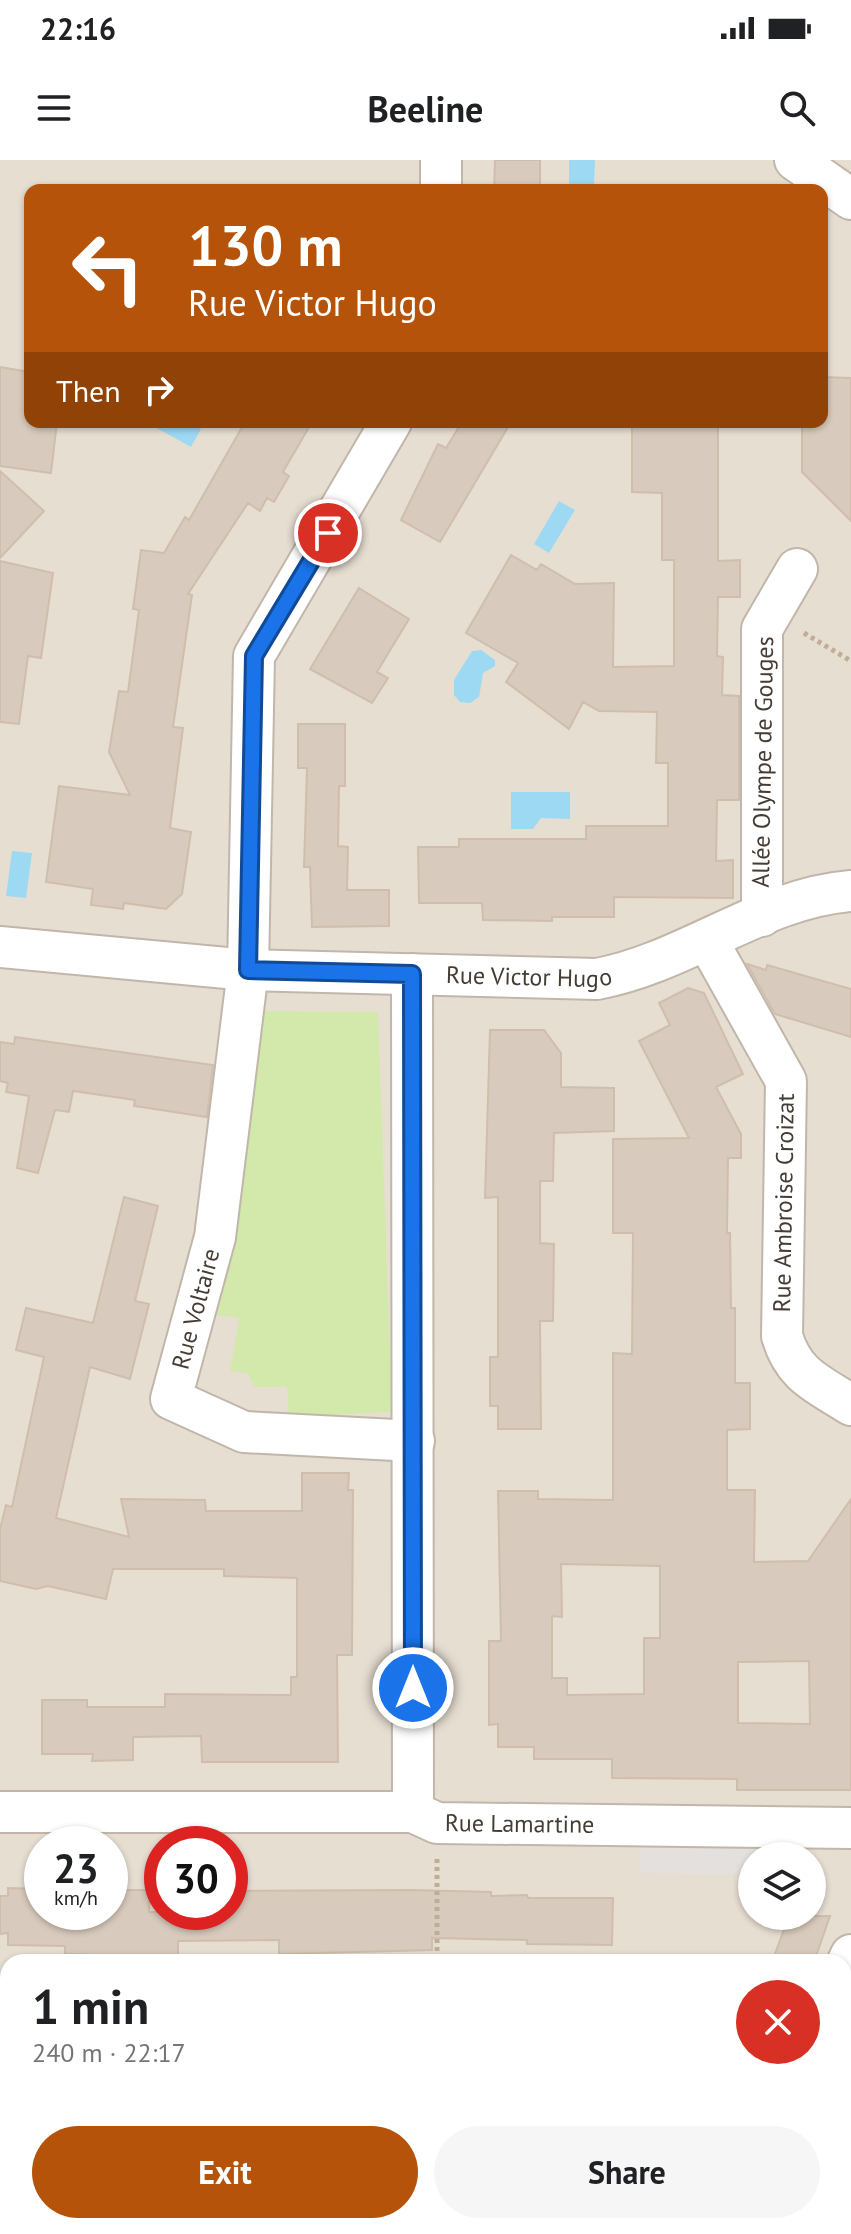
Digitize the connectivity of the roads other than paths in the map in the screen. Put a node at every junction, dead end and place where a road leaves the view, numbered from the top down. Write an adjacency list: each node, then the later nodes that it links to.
1 (441, 160): 3 (street)
2 (795, 160): 4 (street)
3 (441, 184)
4 (851, 199)
5 (387, 428): 11 (street)
6 (797, 569): 8 (street, Allée Olympe de Gouges)
7 (851, 891): 8 (street, Rue Victor Hugo)
8 (762, 916): 9 (street, Rue Victor Hugo)
9 (707, 940): 12 (street, Rue Victor Hugo); 13 (street, Rue Ambroise Croizat)
10 (0, 947): 11 (street, Rue Victor Hugo)
11 (248, 970): 12 (street, Rue Victor Hugo); 14 (street, Rue Voltaire)
12 (412, 974): 14 (street)
13 (851, 1405)
14 (414, 1441): 16 (street)
15 (0, 1812): 16 (street, Rue Lamartine)
16 (425, 1818): 17 (street, Rue Lamartine)
17 (851, 1828)

